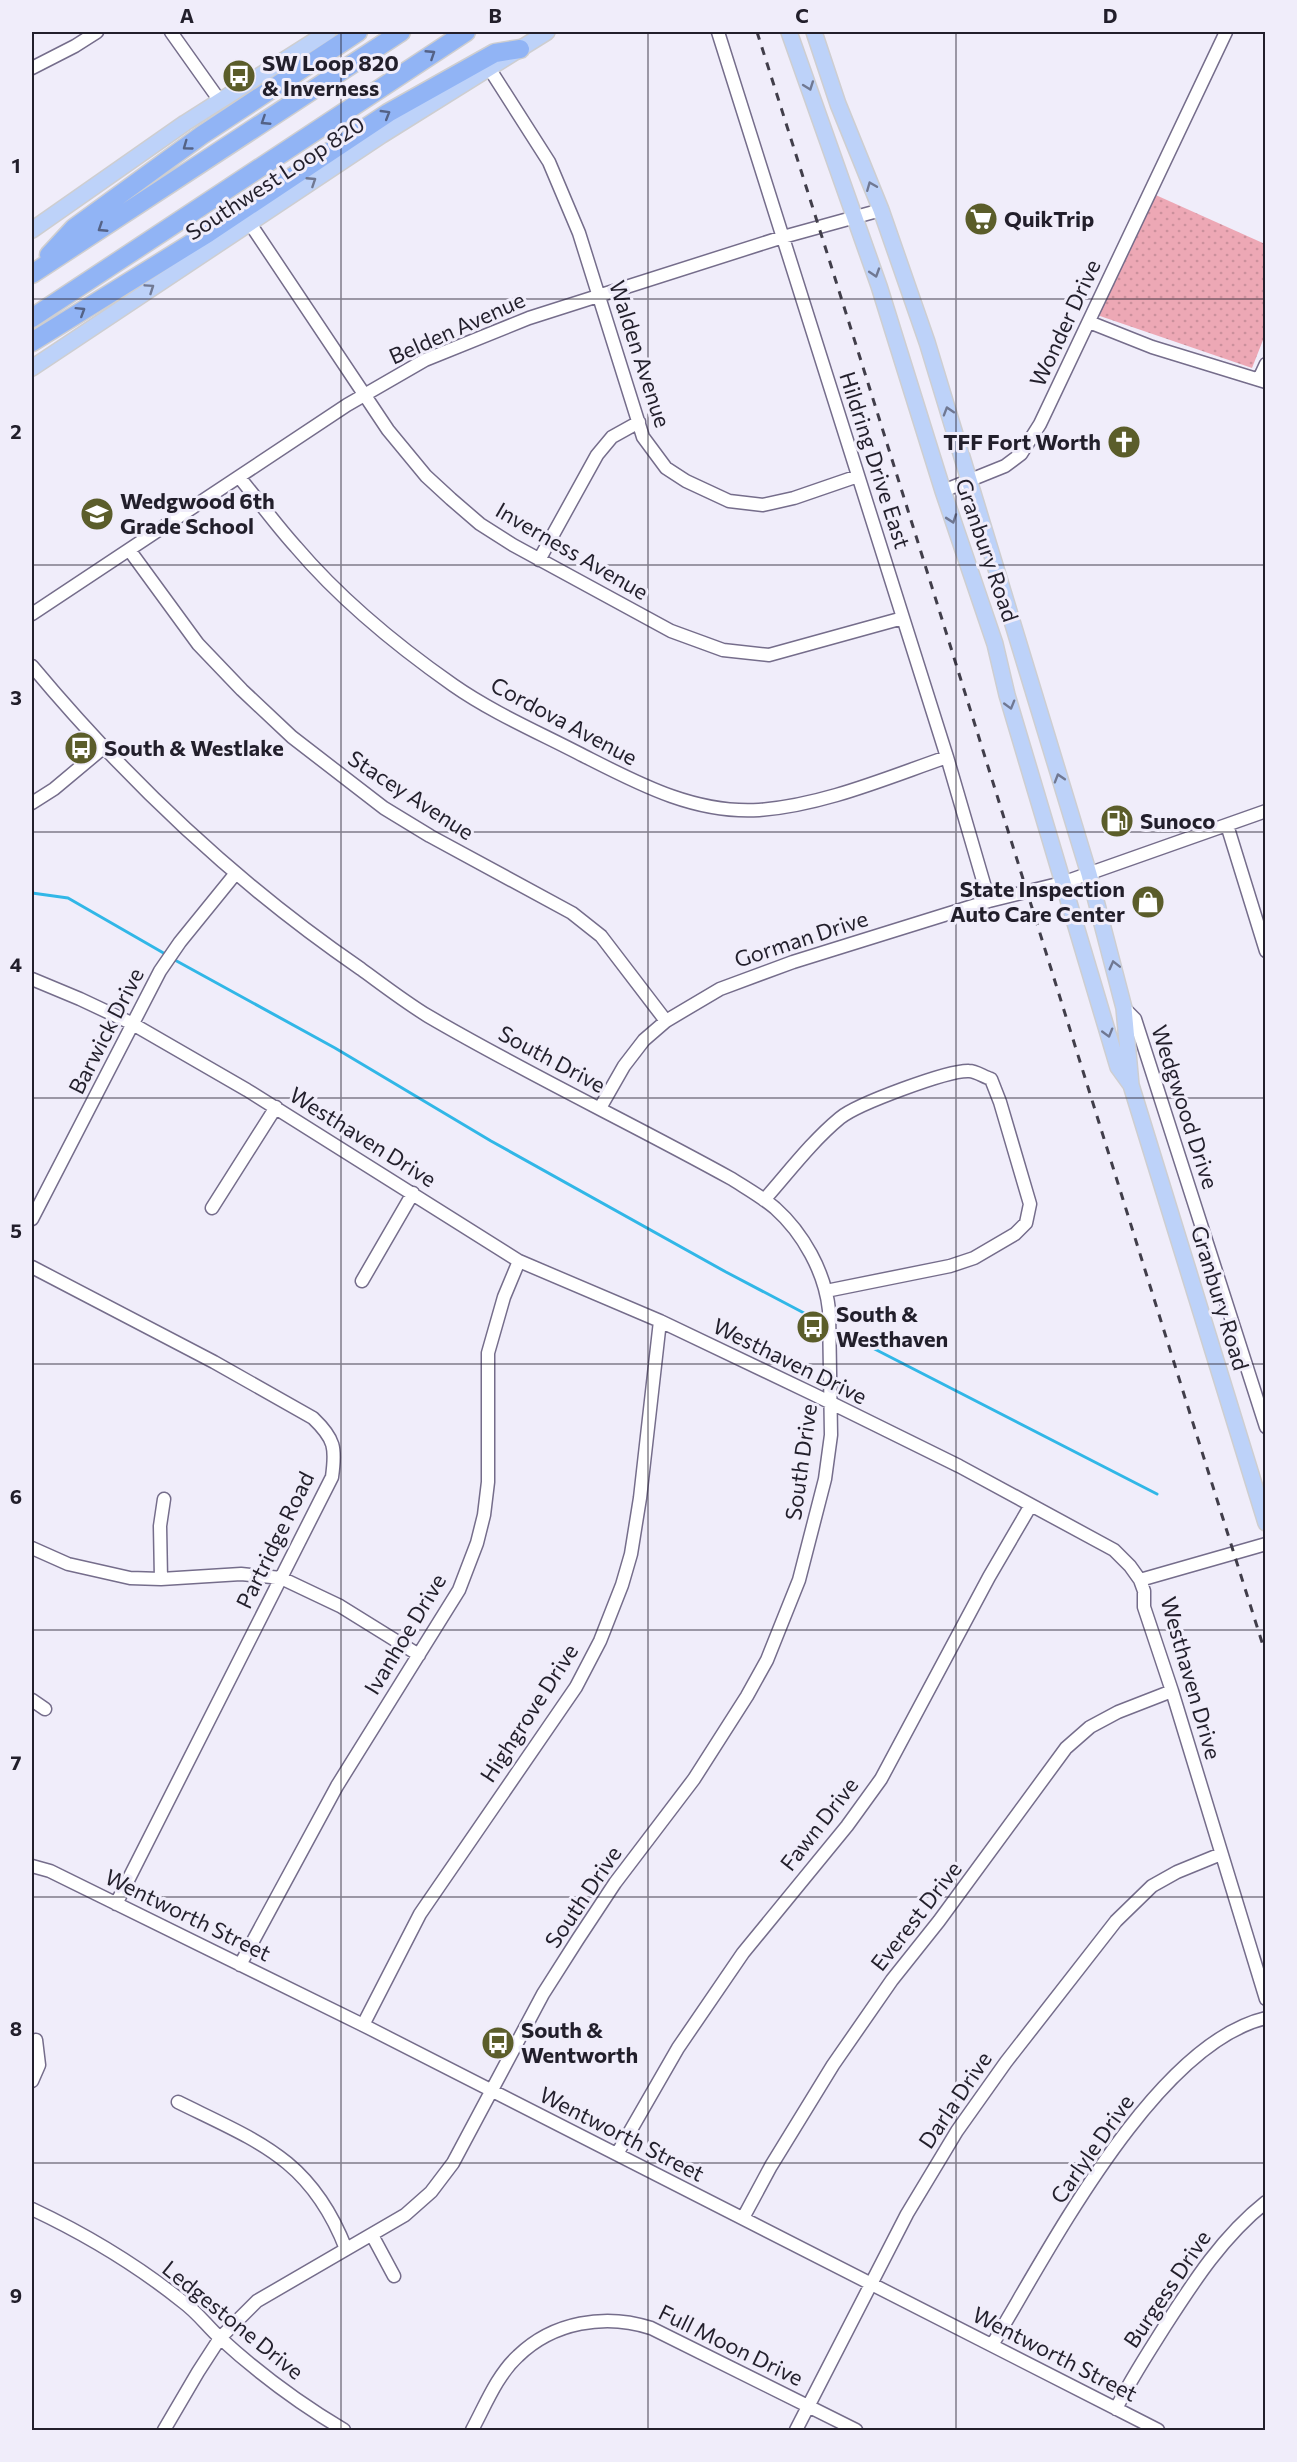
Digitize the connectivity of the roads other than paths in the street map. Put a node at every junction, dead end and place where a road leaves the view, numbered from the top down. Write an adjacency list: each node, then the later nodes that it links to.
1 (97, 32): 13 (street)
2 (171, 32): 15 (street)
3 (328, 32): 15 (main road)
4 (358, 32): 21 (highway, one-way to 21)
5 (401, 32): 21 (highway, one-way to 21)
6 (466, 32): 23 (highway, one-way to 6)
7 (547, 32): 12 (main road, Southwest Loop 820)
8 (718, 32): 20 (street, Hildring Drive East)
9 (789, 32): 17 (main road, Granbury Road, one-way to 17)
10 (814, 32): 16 (main road, Granbury Road, one-way to 10)
11 (1226, 32): 24 (street, Wonder Drive)
12 (520, 49): 14 (main road, Southwest Loop 820); 25 (highway, one-way to 12)
13 (32, 68)
14 (489, 68): 18 (main road, Southwest Loop 820, one-way to 14); 22 (street, Walden Avenue)
15 (220, 100): 19 (main road)
16 (880, 210): 17 (street, Belden Avenue); 33 (main road, Granbury Road, one-way to 16)
17 (856, 217): 20 (street, Belden Avenue); 34 (main road, Granbury Road, one-way to 34)
18 (249, 222): 27 (main road, Southwest Loop 820, one-way to 18); 29 (street, Inverness Avenue)
19 (32, 230)
20 (783, 237): 22 (street, Belden Avenue); 31 (street, Hildring Drive East)
21 (32, 274)
22 (599, 296): 29 (street, Belden Avenue); 30 (street, Walden Avenue)
23 (32, 318)
24 (1089, 322): 28 (street); 33 (street, Wonder Drive)
25 (32, 342)
26 (1266, 364): 28 (street)
27 (32, 368)
28 (1262, 380)
29 (364, 395): 32 (street, Belden Avenue); 36 (street, Inverness Avenue)
30 (639, 422): 31 (street, Walden Avenue); 36 (street)
31 (858, 476): 38 (street, Hildring Drive East)
32 (239, 477): 35 (street, Belden Avenue); 41 (street, Cordova Avenue)
33 (969, 481): 34 (street, Wonder Drive); 46 (main road, Granbury Road, one-way to 33)
34 (943, 491): 47 (main road, Granbury Road, one-way to 47)
35 (130, 550): 37 (street, Belden Avenue); 53 (street, Stacey Avenue)
36 (539, 560): 38 (street, Inverness Avenue)
37 (32, 614)
38 (903, 618): 41 (street, Hildring Drive East)
39 (32, 666): 40 (street, South Drive)
40 (103, 748): 42 (street); 45 (street, South Drive)
41 (947, 757): 48 (street, Hildring Drive East)
42 (32, 803)
43 (1266, 811): 44 (street, Gorman Drive)
44 (1227, 825): 46 (street, Gorman Drive); 50 (street)
45 (236, 873): 54 (street, Barwick Drive); 57 (street, South Drive)
46 (1089, 874): 47 (street, Gorman Drive); 52 (main road, Granbury Road, one-way to 46)
47 (1062, 883): 48 (street, Gorman Drive); 49 (main road, Granbury Road)
48 (989, 901): 53 (street, Gorman Drive)
49 (1077, 930): 52 (main road); 55 (main road, Granbury Road, one-way to 55)
50 (1266, 951)
51 (32, 979): 54 (street, Westhaven Drive)
52 (1124, 1008): 55 (main road, Granbury Road); 68 (street, Wedgwood Drive)
53 (666, 1021): 57 (street, Gorman Drive)
54 (131, 1023): 56 (street, Westhaven Drive); 61 (street, Barwick Drive)
55 (1131, 1085): 71 (main road, Granbury Road)
56 (276, 1107): 58 (street, Westhaven Drive); 60 (street)
57 (600, 1108): 59 (street, South Drive)
58 (413, 1193): 62 (street, Westhaven Drive); 64 (street)
59 (764, 1200): 65 (street, South Drive); 65 (street)
60 (212, 1208)
61 (32, 1219)
62 (519, 1261): 66 (street, Westhaven Drive); 77 (street, Ivanhoe Drive)
63 (32, 1267): 74 (street, Partridge Road)
64 (362, 1281)
65 (826, 1291): 67 (street, South Drive)
66 (660, 1321): 67 (street, Westhaven Drive); 87 (street, Highgrove Drive)
67 (831, 1403): 70 (street, Westhaven Drive); 90 (street, South Drive)
68 (1266, 1427)
69 (164, 1499): 75 (street)
70 (1032, 1505): 76 (street, Westhaven Drive); 92 (street, Fawn Drive)
71 (1266, 1523)
72 (1266, 1544): 76 (street)
73 (32, 1548): 75 (street)
74 (281, 1578): 75 (street); 77 (street); 83 (street, Partridge Road)
75 (160, 1579)
76 (1140, 1580): 78 (street, Westhaven Drive)
77 (419, 1655): 84 (street, Ivanhoe Drive)
78 (1172, 1691): 81 (street, Westhaven Drive); 95 (street, Everest Drive)
79 (32, 1700): 80 (street)
80 (45, 1709)
81 (1221, 1854): 85 (street, Westhaven Drive); 99 (street, Darla Drive)
82 (32, 1866): 83 (street, Wentworth Street)
83 (116, 1904): 84 (street, Wentworth Street)
84 (240, 1965): 87 (street, Wentworth Street)
85 (1266, 1999)
86 (1266, 2018): 101 (street, Carlyle Drive)
87 (363, 2025): 90 (street, Wentworth Street)
88 (36, 2040): 89 (street)
89 (32, 2081)
90 (491, 2091): 92 (street, Wentworth Street); 96 (street, South Drive)
91 (178, 2102): 97 (street)
92 (617, 2154): 95 (street, Wentworth Street)
93 (1266, 2202): 103 (street, Burgess Drive)
94 (32, 2209): 100 (street, Ledgestone Drive)
95 (743, 2218): 99 (street, Wentworth Street)
96 (372, 2235): 97 (street, South Drive); 98 (street)
97 (346, 2249): 100 (street, South Drive)
98 (394, 2276)
99 (871, 2283): 101 (street, Wentworth Street); 102 (street, Darla Drive)
100 (220, 2338): 104 (street, South Drive); 105 (street, Ledgestone Drive)
101 (992, 2345): 103 (street, Wentworth Street)
102 (807, 2406): 106 (street, Full Moon Drive); 107 (street, Darla Drive); 108 (street, Full Moon Drive)
103 (1116, 2409): 109 (street, Wentworth Street)
104 (164, 2430)
105 (344, 2430)
106 (472, 2430)
107 (796, 2430)
108 (856, 2430)
109 (1158, 2430)

